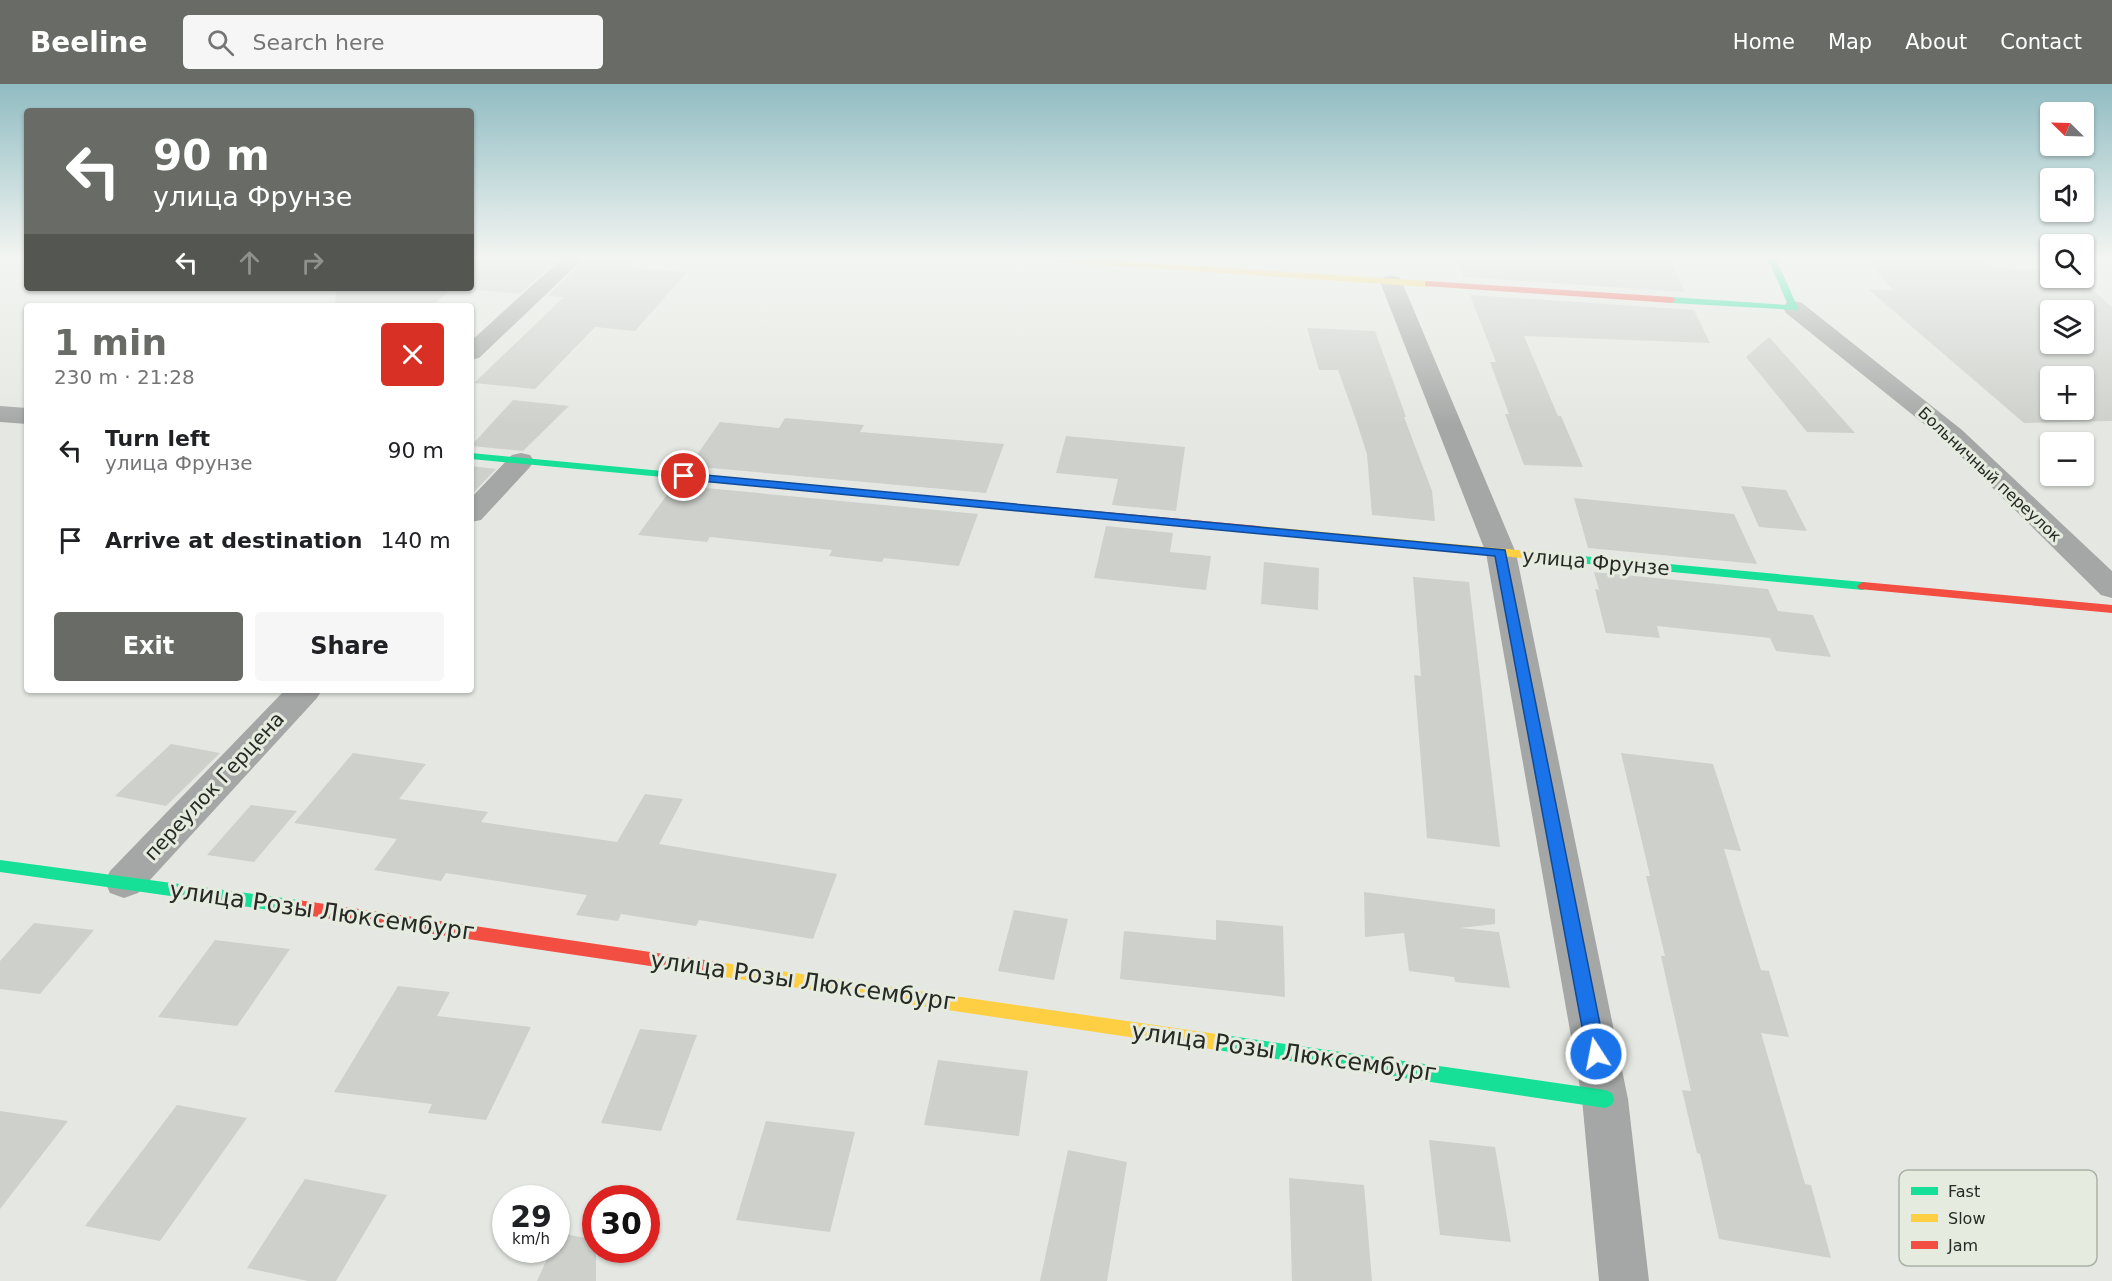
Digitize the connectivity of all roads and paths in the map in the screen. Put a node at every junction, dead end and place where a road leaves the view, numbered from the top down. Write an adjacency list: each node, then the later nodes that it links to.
1 (512, 315): 4 (street)
2 (1405, 315): 8 (street)
3 (1803, 315): 9 (street, Больничный переулок)
4 (474, 350)
5 (474, 456): 6 (street, улица Фрунзе)
6 (521, 461): 7 (street); 8 (street, улица Фрунзе)
7 (474, 511)
8 (1500, 553): 10 (street, улица Фрунзе); 14 (street)
9 (2112, 588)
10 (2112, 609)
11 (302, 693): 13 (street, переулок Герцена)
12 (0, 866): 13 (street, улица Розы Люксембург)
13 (124, 882): 14 (street, улица Розы Люксембург)
14 (1605, 1099): 15 (street)
15 (1624, 1281)

